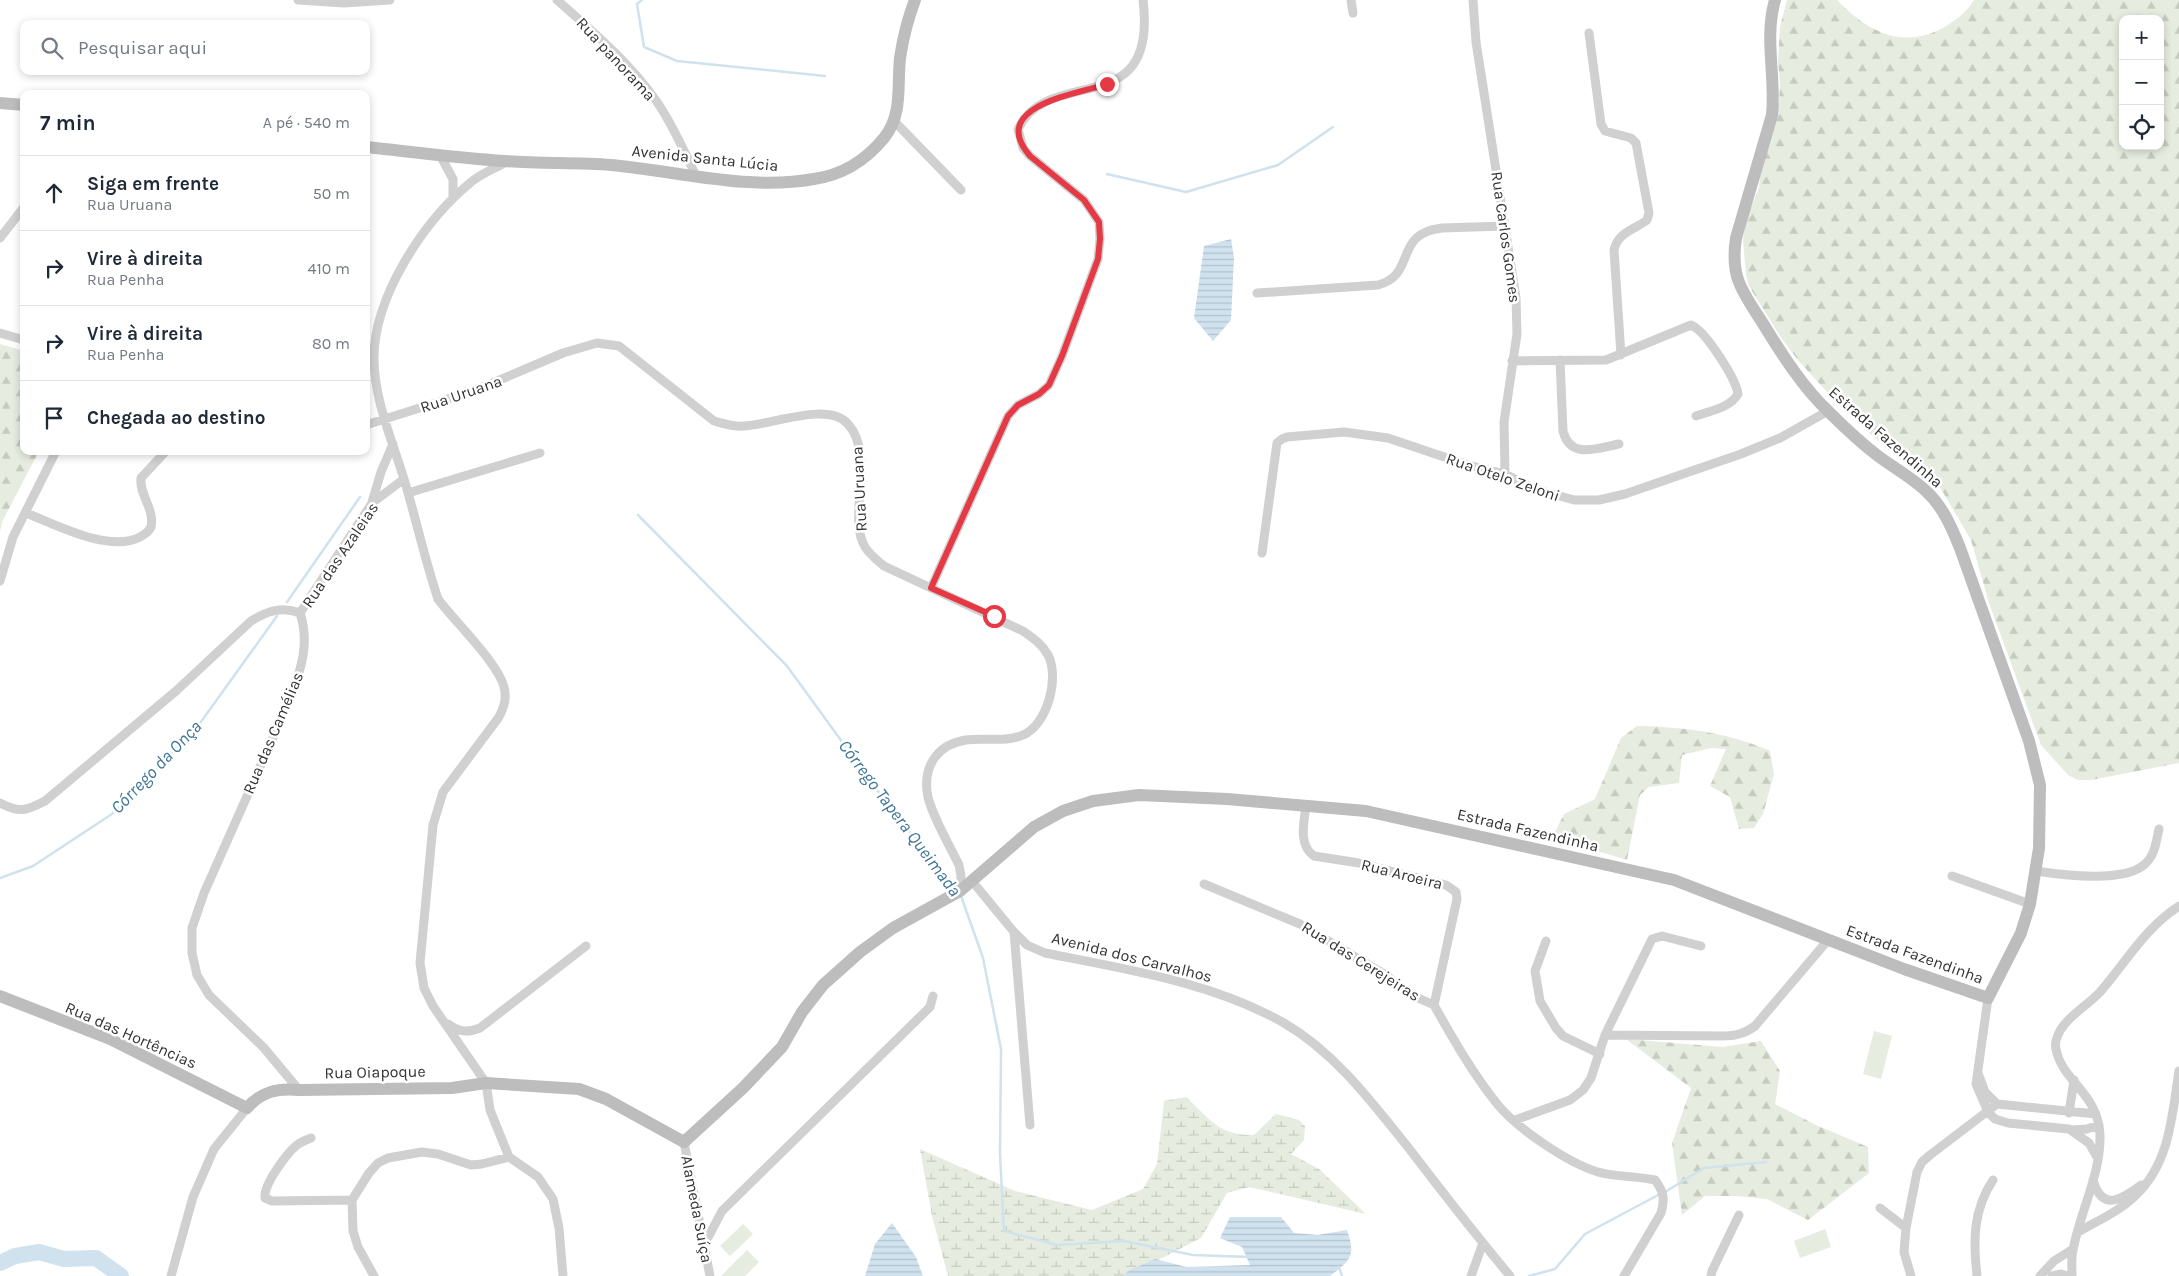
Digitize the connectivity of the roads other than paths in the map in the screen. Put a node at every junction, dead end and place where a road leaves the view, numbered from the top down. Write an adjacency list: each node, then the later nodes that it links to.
1 (298, 0): 2 (street)
2 (390, 0)
3 (557, 0): 17 (street, Rua panorama)
4 (916, 0): 13 (street, Avenida Santa Lúcia)
5 (1143, 0): 45 (street)
6 (1351, 0): 9 (street)
7 (1473, 0): 21 (street, Rua Carlos Gomes)
8 (1776, 0): 29 (street, Estrada Fazendinha)
9 (1353, 12)
10 (1589, 33): 26 (street)
11 (0, 102): 12 (street)
12 (20, 104)
13 (894, 122): 17 (street, Avenida Santa Lúcia); 18 (street)
14 (370, 148): 15 (street, Avenida Santa Lúcia)
15 (440, 155): 16 (street, Avenida Santa Lúcia); 19 (street)
16 (507, 161): 17 (street, Avenida Santa Lúcia); 19 (street)
17 (696, 176)
18 (961, 190)
19 (454, 198): 31 (street)
20 (20, 212): 22 (street)
21 (1505, 226): 23 (street); 28 (street, Rua Carlos Gomes)
22 (0, 238)
23 (1257, 293)
24 (0, 334): 25 (street)
25 (20, 339)
26 (1621, 355): 27 (street); 30 (street)
27 (1560, 360): 28 (street); 34 (street)
28 (1512, 361): 38 (street, Rua Carlos Gomes)
29 (1828, 411): 38 (street, Rua Otelo Zeloni); 50 (street, Estrada Fazendinha)
30 (1696, 416)
31 (386, 419): 32 (street, Rua Uruana); 33 (street); 45 (street, Rua Uruana)
32 (370, 424)
33 (393, 444): 39 (street); 41 (street)
34 (1619, 444)
35 (540, 453): 40 (street)
36 (54, 455): 42 (street)
37 (162, 455): 42 (street)
38 (1505, 474): 43 (street, Rua Otelo Zeloni)
39 (404, 480): 40 (street); 41 (street, Rua das Azaleias)
40 (408, 493): 66 (street)
41 (372, 502): 46 (street, Rua das Azaleias)
42 (26, 513): 44 (street)
43 (1262, 553)
44 (0, 581)
45 (931, 588): 54 (street, Rua Uruana)
46 (300, 613): 47 (street); 73 (street, Rua das Camélias)
47 (0, 803)
48 (1306, 806): 52 (street, Estrada Fazendinha); 58 (street, Estrada Fazendinha); 65 (street, Rua Aroeira)
49 (2159, 829): 50 (street)
50 (2036, 871): 55 (street, Estrada Fazendinha)
51 (1952, 876): 55 (street)
52 (972, 882): 54 (street); 57 (street, Avenida dos Carvalhos)
53 (1204, 884): 65 (street, Rua das Cerejeiras)
54 (957, 893): 88 (street)
55 (2030, 904): 64 (street, Estrada Fazendinha)
56 (2179, 906): 71 (street)
57 (1014, 932): 83 (street); 99 (street, Avenida dos Carvalhos)
58 (1828, 940): 64 (street, Estrada Fazendinha); 67 (street)
59 (1546, 941): 68 (street)
60 (586, 946): 66 (street)
61 (1700, 946): 67 (street)
62 (0, 996): 76 (street, Rua das Hortências)
63 (933, 996): 100 (street)
64 (1988, 998): 69 (street)
65 (1434, 1005): 81 (street)
66 (444, 1021): 72 (street)
67 (1605, 1035): 68 (street)
68 (1600, 1054): 81 (street)
69 (1977, 1070): 74 (street); 77 (street)
70 (2179, 1071): 92 (street)
71 (2074, 1080): 79 (street); 80 (street)
72 (486, 1082): 73 (street, Rua Oiapoque); 88 (street, Rua Oiapoque); 89 (street)
73 (300, 1090): 76 (street, Rua Oiapoque)
74 (1997, 1104): 75 (street); 77 (street)
75 (2011, 1107): 78 (street); 82 (street)
76 (247, 1108): 102 (street, Rua Oiapoque)
77 (1988, 1112): 82 (street); 97 (street)
78 (2059, 1112): 79 (street); 85 (street)
79 (2069, 1112): 80 (street)
80 (2096, 1114): 84 (street)
81 (1515, 1120): 108 (street)
82 (2008, 1123): 85 (street)
83 (1030, 1125)
84 (2099, 1125): 86 (street); 90 (street)
85 (2056, 1126): 86 (street)
86 (2069, 1129): 90 (street)
87 (311, 1138): 94 (street)
88 (684, 1142): 100 (street, Alameda Suíça)
89 (509, 1157): 94 (street); 104 (street)
90 (2097, 1158): 91 (street)
91 (2093, 1179): 92 (street); 98 (street)
92 (2149, 1179): 98 (street)
93 (1993, 1180): 111 (street)
94 (352, 1200): 103 (street)
95 (1880, 1208): 97 (street)
96 (1738, 1215): 109 (street)
97 (1906, 1228): 110 (street)
98 (2078, 1232): 101 (street)
99 (1483, 1244): 106 (street); 107 (street, Avenida dos Carvalhos)
100 (704, 1245): 105 (street, Alameda Suíça)
101 (2073, 1249): 112 (street); 115 (street)
102 (171, 1276)
103 (374, 1276)
104 (563, 1276)
105 (710, 1276)
106 (1471, 1276)
107 (1510, 1276)
108 (1624, 1276)
109 (1711, 1276)
110 (1911, 1276)
111 (1978, 1276)
112 (2040, 1276)
113 (2052, 1276): 114 (street)
114 (2067, 1276)
115 (2072, 1276)

